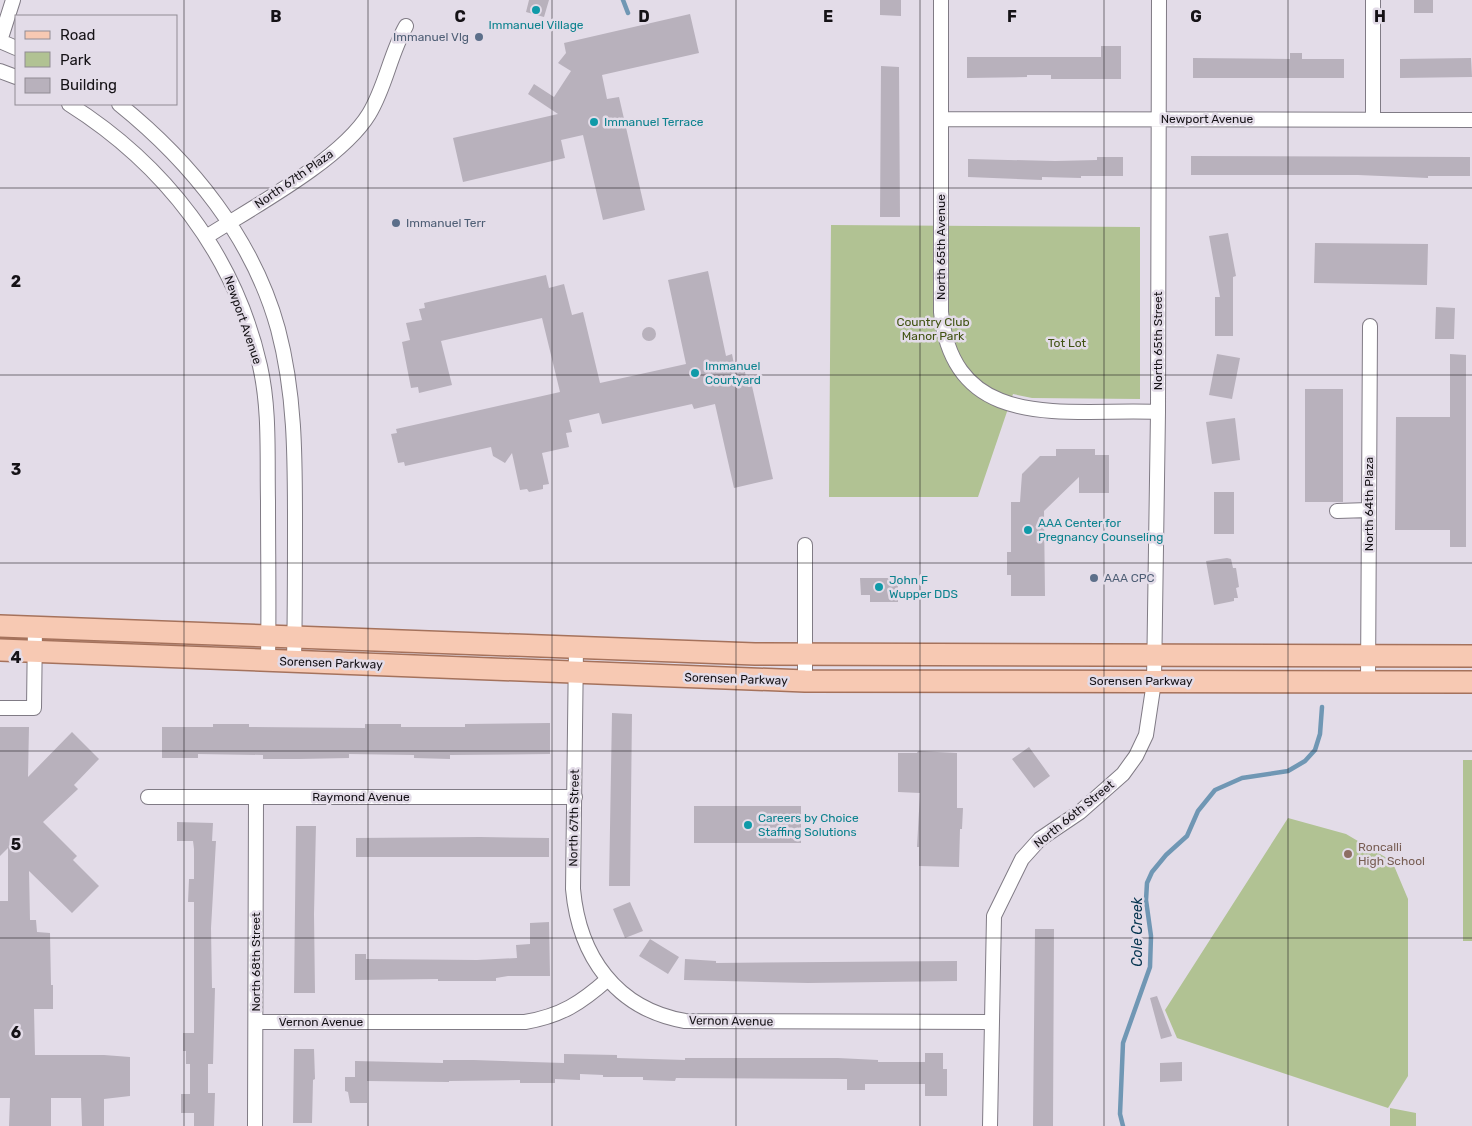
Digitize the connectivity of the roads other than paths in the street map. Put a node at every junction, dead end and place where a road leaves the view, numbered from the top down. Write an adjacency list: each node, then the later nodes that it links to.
1 (13, 0): 6 (street)
2 (941, 0): 12 (street, North 65th Avenue)
3 (1159, 0): 13 (street, North 65th Street)
4 (1374, 0): 14 (street)
5 (406, 26): 16 (street, North 67th Plaza)
6 (0, 41): 7 (street)
7 (15, 48)
8 (0, 71): 9 (street)
9 (15, 78)
10 (70, 105): 17 (street, Newport Avenue)
11 (120, 105): 16 (street)
12 (941, 118): 13 (street, Newport Avenue); 19 (street, North 65th Avenue)
13 (1159, 119): 14 (street, Newport Avenue); 19 (street, North 65th Street)
14 (1373, 119): 15 (street, Newport Avenue)
15 (1472, 120)
16 (228, 223): 17 (street, North 67th Plaza); 26 (street)
17 (206, 237): 25 (street, Newport Avenue)
18 (1370, 326): 20 (street, North 64th Plaza)
19 (1158, 412): 31 (street, North 65th Street)
20 (1370, 510): 21 (street); 32 (street, North 64th Plaza)
21 (1337, 511)
22 (805, 545): 30 (street)
23 (0, 626): 24 (main road, Sorensen Parkway)
24 (35, 627): 25 (main road, Sorensen Parkway); 29 (street)
25 (268, 637): 26 (main road, Sorensen Parkway); 34 (street, Newport Avenue)
26 (295, 638): 27 (main road, Sorensen Parkway); 35 (street)
27 (576, 648): 30 (main road, Sorensen Parkway); 36 (street, North 67th Street)
28 (0, 650): 29 (main road, Sorensen Parkway)
29 (35, 652): 34 (main road, Sorensen Parkway); 41 (street)
30 (805, 655): 31 (main road, Sorensen Parkway); 37 (street)
31 (1155, 655): 32 (main road, Sorensen Parkway); 38 (street, North 65th Street)
32 (1369, 656): 33 (main road, Sorensen Parkway); 39 (street, North 64th Plaza)
33 (1472, 656)
34 (268, 660): 35 (main road, Sorensen Parkway)
35 (294, 662): 36 (main road, Sorensen Parkway)
36 (576, 673): 37 (main road, Sorensen Parkway); 44 (street, North 67th Street)
37 (805, 681): 38 (main road, Sorensen Parkway)
38 (1154, 682): 39 (main road, Sorensen Parkway); 47 (street, North 66th Street)
39 (1368, 682): 40 (main road, Sorensen Parkway)
40 (1472, 682)
41 (0, 708)
42 (148, 797): 43 (street, Raymond Avenue)
43 (256, 797): 44 (street, Raymond Avenue); 46 (street, North 68th Street)
44 (575, 797): 45 (street, North 67th Street)
45 (608, 978): 46 (street, Vernon Avenue); 47 (street, Vernon Avenue)
46 (256, 1022): 48 (street, North 68th Street)
47 (991, 1022): 49 (street, North 66th Street)
48 (255, 1126)
49 (990, 1126)

